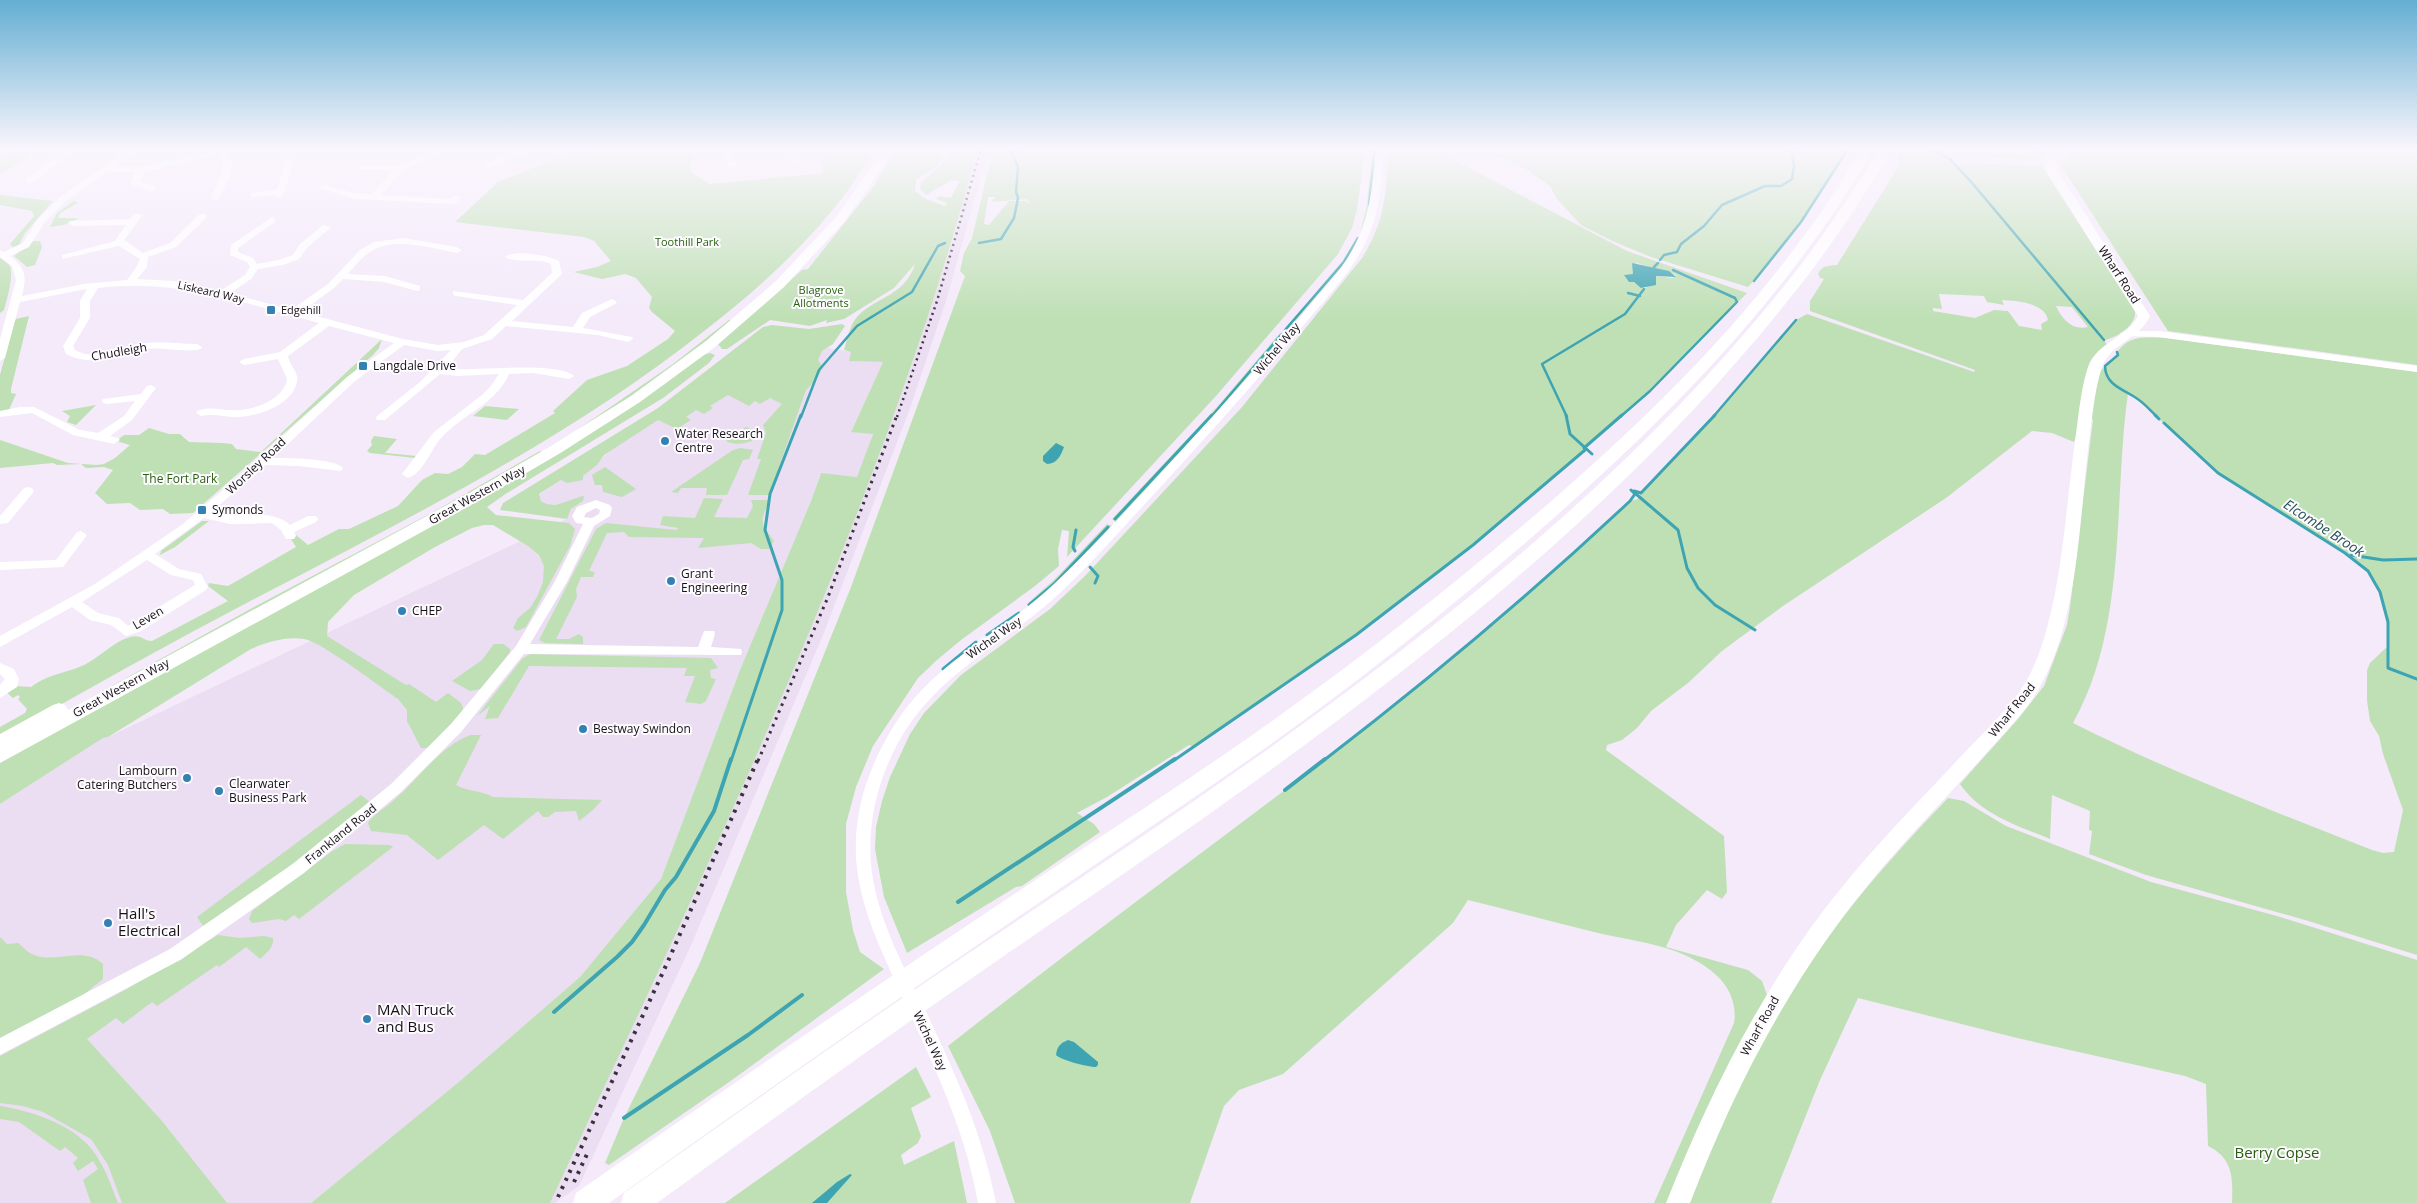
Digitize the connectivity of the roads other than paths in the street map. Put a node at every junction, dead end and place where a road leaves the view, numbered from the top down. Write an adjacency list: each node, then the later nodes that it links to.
1 (58, 205): 14 (street)
2 (840, 205): 72 (main road, Great Western Way)
3 (852, 205): 73 (main road, Great Western Way)
4 (1375, 205): 79 (street, Wichel Way)
5 (1834, 205): 74 (highway)
6 (1852, 205): 74 (highway)
7 (2074, 205): 29 (main road, Wharf Road)
8 (81, 220): 12 (street)
9 (201, 220): 16 (street)
10 (264, 224): 18 (street)
11 (326, 227): 18 (street)
12 (120, 243): 15 (street); 16 (street)
13 (457, 250): 19 (street)
14 (2, 254): 25 (street)
15 (65, 256)
16 (143, 256): 20 (street)
17 (510, 257): 27 (street)
18 (255, 268): 24 (street)
19 (340, 276): 22 (street); 28 (street)
20 (130, 282): 21 (street, Liskeard Way); 24 (street, Liskeard Way)
21 (94, 286): 25 (street, Liskeard Way); 39 (street, Chudleigh)
22 (412, 286)
23 (456, 293): 27 (street)
24 (222, 294): 28 (street, Liskeard Way)
25 (16, 300): 33 (street)
26 (612, 302): 32 (street)
27 (524, 304): 31 (street)
28 (293, 313): 30 (street, Liskeard Way)
29 (2144, 319): 34 (main road, Wharf Road); 35 (street)
30 (327, 322): 37 (street, Liskeard Way); 40 (street)
31 (504, 323): 32 (street); 38 (street)
32 (576, 330): 36 (street)
33 (4, 333): 41 (street)
34 (2125, 334): 35 (street); 80 (main road, Wharf Road)
35 (2159, 334): 43 (street)
36 (623, 335)
37 (402, 342): 38 (street); 53 (street, Worsley Road)
38 (458, 346): 45 (street)
39 (197, 347)
40 (283, 355): 42 (street); 48 (street)
41 (0, 358)
42 (244, 362)
43 (2417, 369)
44 (506, 370): 45 (street); 46 (street); 55 (street)
45 (437, 371): 50 (street)
46 (569, 376)
47 (107, 401): 51 (street)
48 (209, 408)
49 (0, 414): 51 (street)
50 (381, 418)
51 (99, 438): 52 (street)
52 (114, 440)
53 (263, 461): 54 (street); 57 (street, Worsley Road)
54 (337, 468)
55 (408, 474)
56 (28, 491): 59 (street)
57 (203, 514): 58 (street); 62 (street, Worsley Road)
58 (312, 519)
59 (1, 522)
60 (590, 522): 67 (street, Frankland Road)
61 (81, 535): 63 (street)
62 (147, 555): 64 (street, Worsley Road); 64 (street, Leven)
63 (0, 566)
64 (74, 602): 66 (street, Worsley Road)
65 (709, 634): 68 (street)
66 (0, 642)
67 (521, 649): 68 (street); 76 (street, Frankland Road)
68 (703, 651): 69 (street)
69 (736, 652)
70 (0, 668): 71 (street)
71 (0, 693)
72 (0, 743)
73 (0, 756)
74 (936, 974): 75 (highway)
75 (883, 1010): 77 (highway); 78 (highway)
76 (0, 1047)
77 (586, 1203)
78 (634, 1203)
79 (987, 1203)
80 (1678, 1203)

